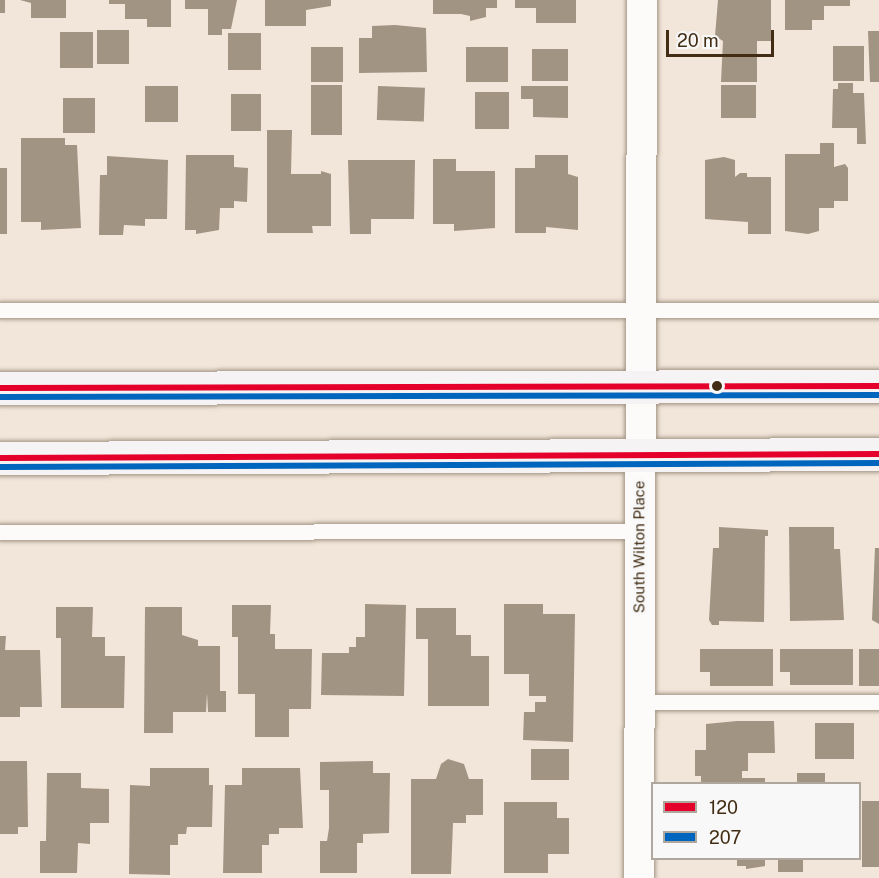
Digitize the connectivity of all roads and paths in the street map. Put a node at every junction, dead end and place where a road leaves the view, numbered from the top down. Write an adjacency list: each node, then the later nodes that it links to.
1 (642, 0): 4 (street, South Wilton Place)
2 (0, 310): 4 (lane)
3 (879, 310): 4 (lane)
4 (639, 311): 5 (street, South Wilton Place)
5 (639, 387): 6 (main road); 7 (main road); 8 (street, South Wilton Place)
6 (879, 387)
7 (0, 388)
8 (639, 454): 9 (main road); 10 (main road); 11 (street, South Wilton Place)
9 (879, 454)
10 (0, 458)
11 (640, 531): 12 (lane); 13 (street, South Wilton Place)
12 (0, 532)
13 (639, 702): 14 (lane); 15 (street, South Wilton Place)
14 (879, 702)
15 (639, 878)

